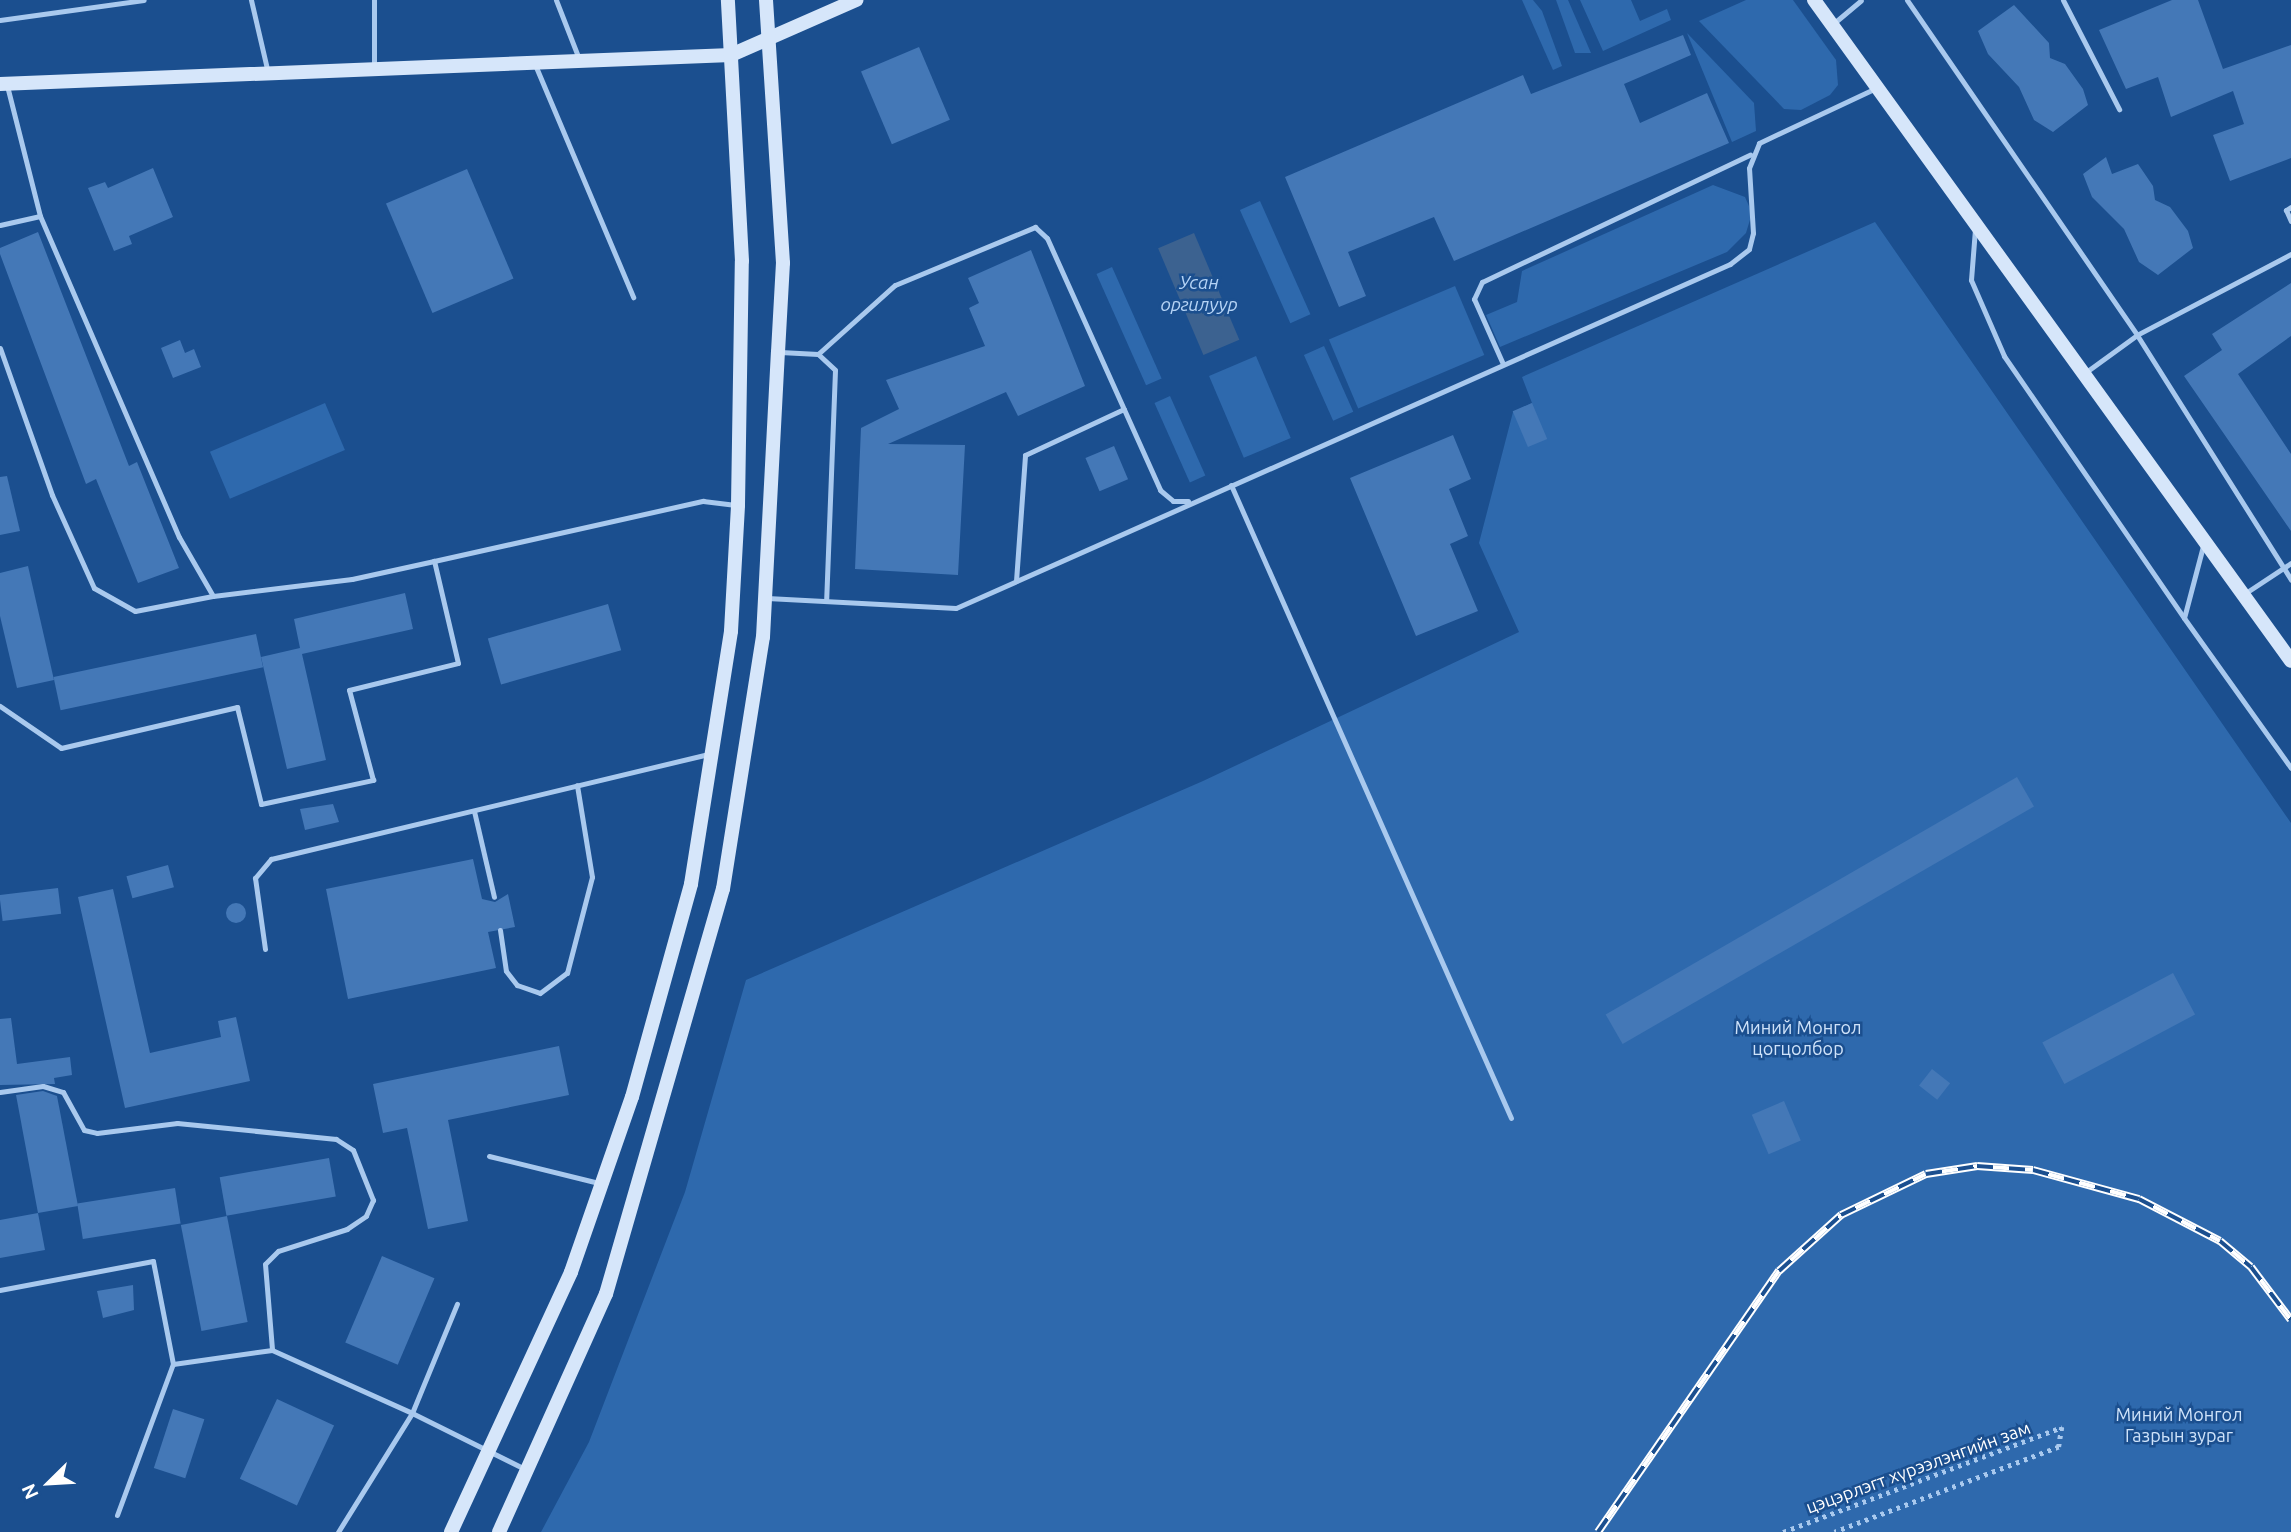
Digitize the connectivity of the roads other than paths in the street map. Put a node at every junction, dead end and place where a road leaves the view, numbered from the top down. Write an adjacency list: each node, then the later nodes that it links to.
1 (144, 0): 12 (lane)
2 (251, 0): 19 (lane)
3 (374, 0): 18 (lane)
4 (556, 0): 16 (lane)
5 (728, 0): 15 (main road)
6 (766, 0): 14 (main road)
7 (856, 0): 14 (main road)
8 (1814, 0): 13 (main road)
9 (1861, 0): 13 (lane)
10 (1907, 0): 31 (lane)
11 (2063, 0): 22 (lane)
12 (0, 20)
13 (1832, 25): 21 (main road)
14 (768, 37): 15 (main road); 33 (main road)
15 (731, 55): 16 (main road); 40 (main road)
16 (581, 66): 17 (main road)
17 (536, 67): 18 (main road); 30 (lane)
18 (373, 72): 19 (main road)
19 (268, 76): 20 (main road)
20 (3, 84): 25 (lane)
21 (1877, 88): 23 (lane); 27 (main road)
22 (2119, 109)
23 (1750, 155): 35 (lane); 35 (lane)
24 (2291, 207): 26 (lane)
25 (40, 216): 28 (lane); 48 (lane)
26 (2291, 221)
27 (1975, 223): 36 (main road); 51 (lane)
28 (0, 225)
29 (2291, 254): 31 (lane)
30 (633, 296)
31 (2137, 335): 36 (lane); 44 (lane)
32 (0, 348): 48 (lane)
33 (778, 352): 34 (lane); 49 (main road)
34 (818, 354): 37 (lane); 50 (lane)
35 (1503, 364): 38 (lane)
36 (2084, 374): 41 (main road)
37 (1124, 409): 39 (lane); 46 (lane)
38 (1231, 485): 39 (lane); 62 (lane)
39 (1195, 501): 46 (lane)
40 (738, 505): 42 (lane); 54 (main road)
41 (2204, 541): 47 (main road); 51 (lane)
42 (434, 561): 48 (lane); 53 (lane)
43 (2291, 563): 44 (lane)
44 (2282, 569): 45 (lane); 47 (lane)
45 (2291, 580)
46 (1016, 581): 50 (lane)
47 (2243, 594): 52 (main road)
48 (213, 596)
49 (766, 598): 50 (lane); 71 (main road)
50 (826, 601)
51 (2184, 618): 55 (lane)
52 (2291, 661)
53 (0, 706)
54 (712, 753): 56 (lane); 64 (main road)
55 (2291, 768)
56 (577, 785): 57 (lane); 59 (lane)
57 (474, 811): 58 (lane); 60 (lane)
58 (494, 897)
59 (500, 930)
60 (265, 949)
61 (0, 1092): 67 (lane)
62 (1511, 1118)
63 (489, 1156): 64 (lane)
64 (602, 1184): 70 (main road)
65 (0, 1290): 68 (lane)
66 (457, 1304): 69 (lane)
67 (272, 1350): 68 (lane); 69 (lane)
68 (173, 1364): 72 (lane)
69 (412, 1413): 70 (lane); 73 (lane)
70 (492, 1453): 71 (lane); 74 (main road)
71 (531, 1472): 75 (main road)
72 (117, 1515)
73 (338, 1532)
74 (451, 1532)
75 (499, 1532)

